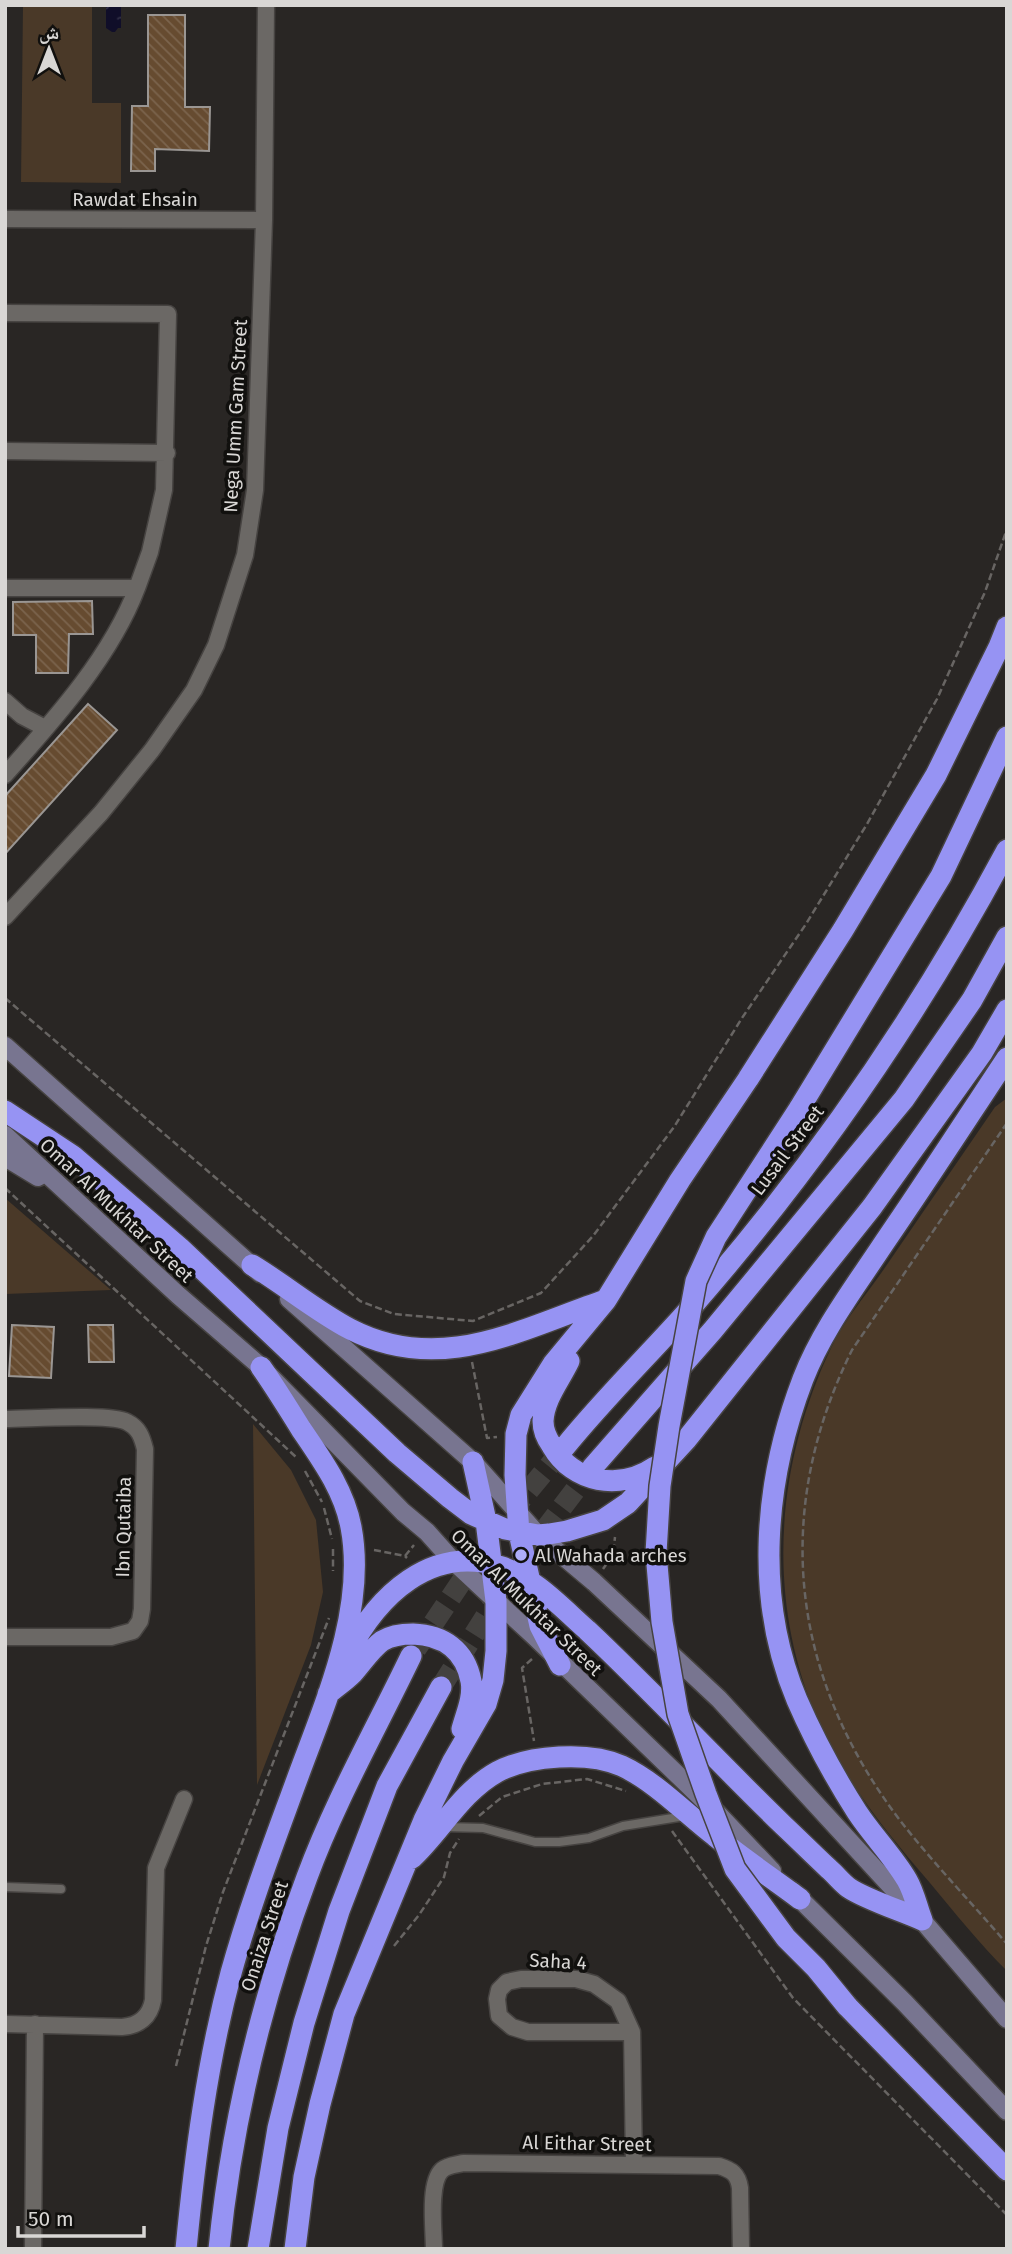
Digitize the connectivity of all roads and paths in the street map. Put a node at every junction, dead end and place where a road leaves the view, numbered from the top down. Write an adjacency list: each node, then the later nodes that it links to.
1 (266, 5): 3 (street, Nega Umm Gam Street)
2 (5, 219): 3 (street, Rawdat Ehsain)
3 (264, 220): 16 (street, Nega Umm Gam Street)
4 (5, 313): 6 (street)
5 (5, 450): 6 (street)
6 (167, 453): 9 (street)
7 (1007, 529): 18 (path)
8 (5, 588): 9 (street)
9 (136, 588): 12 (street)
10 (1007, 627): 29 (highway)
11 (5, 701): 12 (street)
12 (45, 728): 14 (street)
13 (1007, 737): 83 (highway, bridge)
14 (5, 775)
15 (1007, 850): 34 (highway, Lusail Street)
16 (5, 917)
17 (1007, 937): 39 (highway)
18 (5, 998)
19 (1007, 1010): 36 (highway)
20 (5, 1046): 28 (main road)
21 (1005, 1063): 71 (highway)
22 (5, 1111): 42 (highway)
23 (1007, 1123): 72 (path)
24 (5, 1135): 27 (main road, Omar Al Mukhtar Street)
25 (5, 1157): 27 (main road)
26 (5, 1188): 37 (path)
27 (65, 1193): 32 (main road, Omar Al Mukhtar Street)
28 (252, 1265): 31 (highway); 38 (main road)
29 (606, 1300): 30 (highway); 31 (highway)
30 (582, 1330): 35 (highway); 36 (highway)
31 (469, 1346): 35 (path)
32 (261, 1367): 44 (highway); 45 (main road, Omar Al Mukhtar Street)
33 (5, 1419): 53 (street, Ibn Qutaiba)
34 (564, 1448)
35 (516, 1449): 43 (highway)
36 (673, 1454): 41 (highway)
37 (298, 1458)
38 (473, 1462): 42 (highway); 43 (main road)
39 (592, 1468)
40 (304, 1471): 48 (path)
41 (603, 1520): 43 (highway); 50 (path)
42 (486, 1521): 43 (highway); 46 (highway)
43 (525, 1528): 49 (highway); 50 (main road)
44 (354, 1547): 47 (path); 58 (highway)
45 (452, 1560): 46 (highway); 47 (highway); 51 (main road, Omar Al Mukhtar Street)
46 (492, 1565): 49 (highway); 51 (highway)
47 (419, 1573): 58 (highway)
48 (334, 1579)
49 (529, 1580): 56 (highway); 71 (highway)
50 (594, 1582): 71 (main road)
51 (496, 1601): 54 (main road, Omar Al Mukhtar Street); 60 (highway)
52 (330, 1616): 80 (path)
53 (5, 1637)
54 (542, 1645): 56 (main road, Omar Al Mukhtar Street); 59 (path)
55 (411, 1656): 87 (highway, Onaiza Street)
56 (561, 1665): 70 (main road, Omar Al Mukhtar Street)
57 (441, 1687): 88 (highway)
58 (328, 1694): 60 (highway); 86 (highway)
59 (537, 1759): 63 (highway); 65 (highway)
60 (453, 1761): 67 (highway)
61 (631, 1793): 66 (path)
62 (184, 1799): 78 (street)
63 (689, 1815): 64 (lane); 70 (highway)
64 (662, 1819): 66 (lane); 84 (path)
65 (441, 1827): 66 (lane); 67 (highway)
66 (465, 1827): 73 (path)
67 (405, 1864): 89 (highway)
68 (5, 1887): 69 (lane)
69 (61, 1889)
70 (800, 1899): 81 (main road, Omar Al Mukhtar Street)
71 (922, 1920): 74 (main road)
72 (1007, 1944)
73 (393, 1946)
74 (983, 1993): 75 (main road); 76 (main road)
75 (1007, 2002)
76 (1007, 2019)
77 (5, 2024): 78 (street)
78 (35, 2024): 85 (street)
79 (632, 2032): 79 (street, Saha 4); 82 (street, Saha 4)
80 (176, 2066)
81 (1007, 2111)
82 (634, 2165): 90 (street, Al Eithar Street); 91 (street, Al Eithar Street)
83 (1007, 2170)
84 (1007, 2215)
85 (33, 2249)
86 (186, 2249)
87 (219, 2249)
88 (258, 2249)
89 (295, 2249)
90 (434, 2249)
91 (741, 2249)

